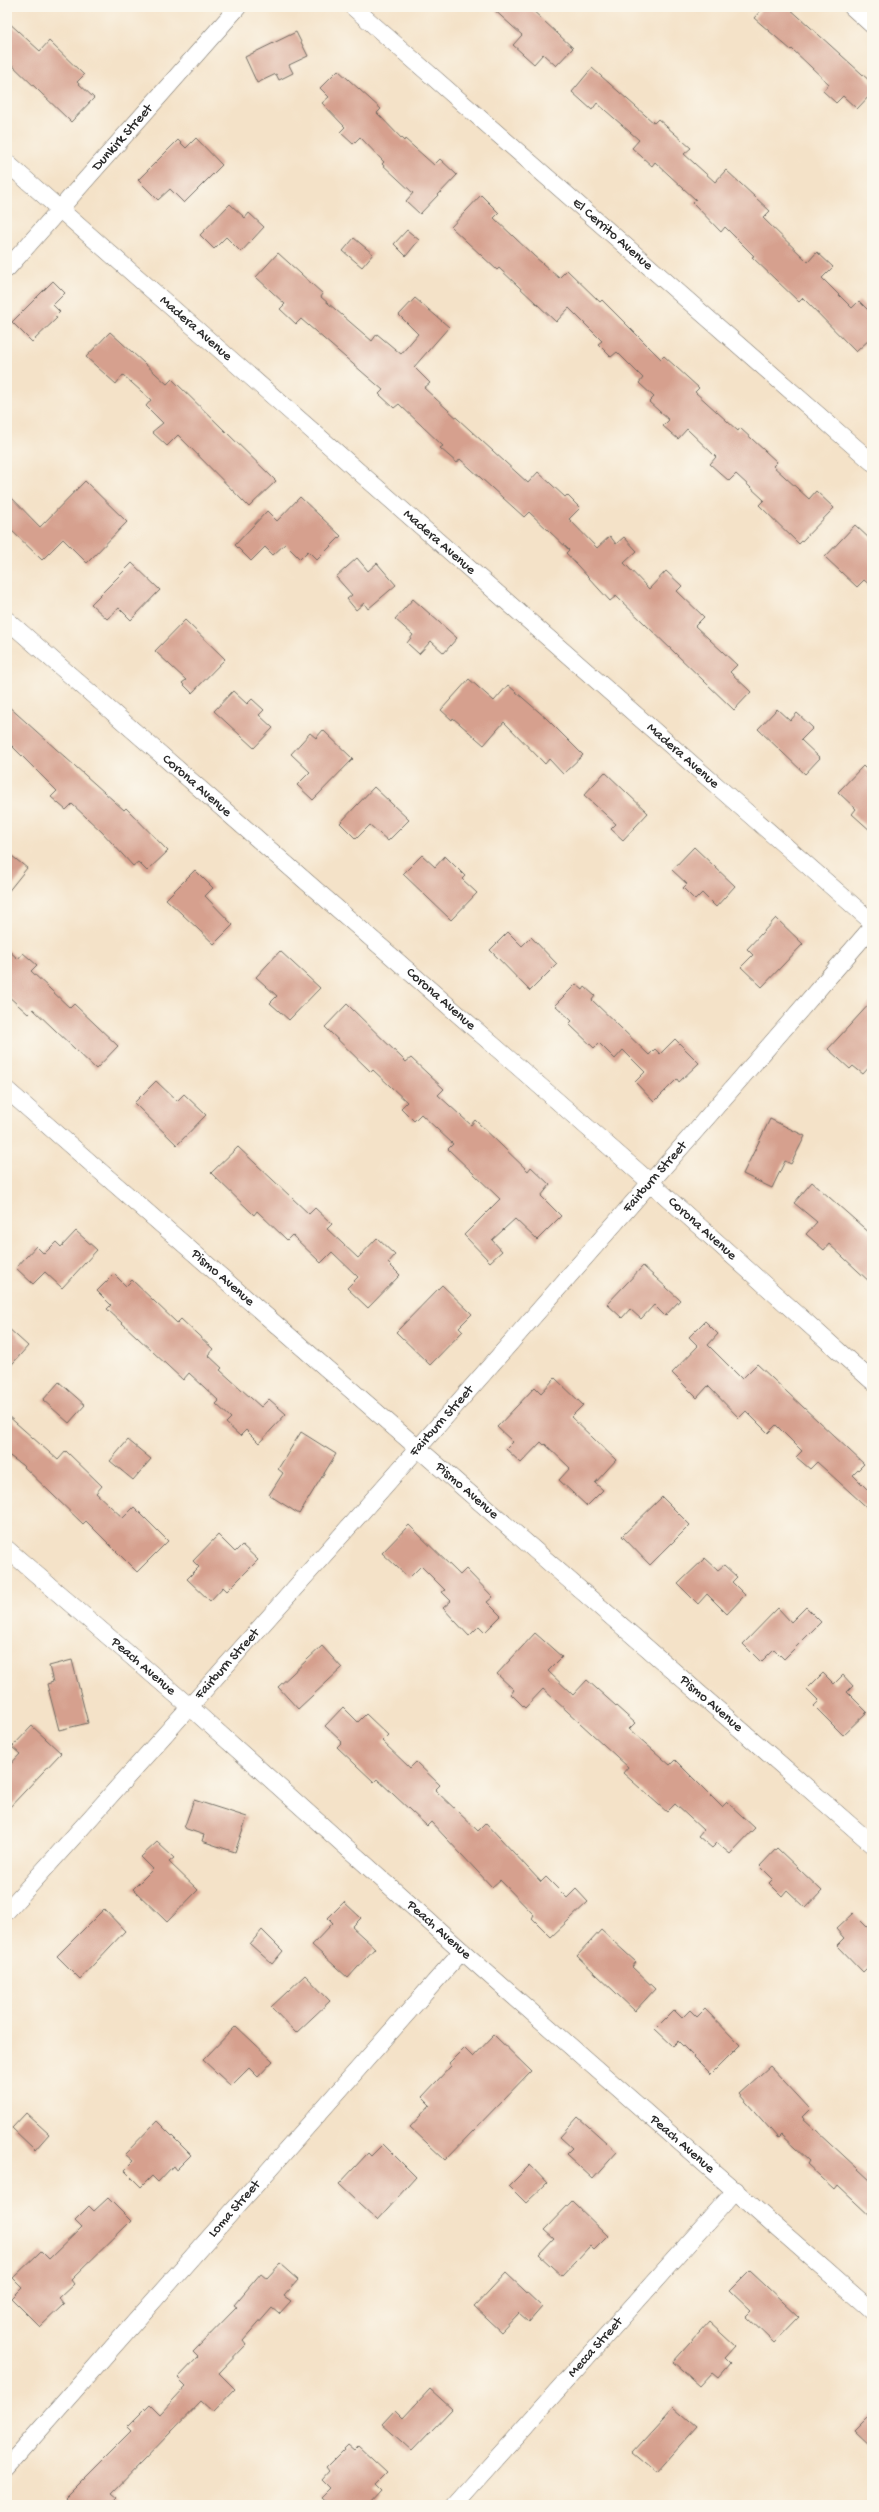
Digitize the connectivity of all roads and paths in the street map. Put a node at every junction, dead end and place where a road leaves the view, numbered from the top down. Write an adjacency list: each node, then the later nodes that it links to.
1 (238, 7): 6 (street, Dunkirk Street)
2 (353, 7): 8 (street, El Cerrito Avenue)
3 (852, 7): 4 (street)
4 (872, 25)
5 (7, 163): 6 (street, Madera Avenue)
6 (59, 210): 7 (street, Dunkirk Street); 10 (street, Madera Avenue)
7 (7, 269)
8 (872, 462)
9 (7, 620): 13 (street, Corona Avenue)
10 (872, 922)
11 (872, 927): 13 (street, Fairburn Street)
12 (7, 1090): 15 (street, Pismo Avenue)
13 (651, 1183): 14 (street, Corona Avenue); 15 (street, Fairburn Street)
14 (872, 1381)
15 (417, 1447): 17 (street, Fairburn Street); 18 (street, Pismo Avenue)
16 (7, 1549): 17 (street, Peach Avenue)
17 (190, 1707): 19 (street, Fairburn Street); 20 (street, Peach Avenue)
18 (872, 1844)
19 (7, 1910)
20 (462, 1951): 21 (street, Peach Avenue); 23 (street, Loma Street)
21 (736, 2190): 22 (street, Peach Avenue); 24 (street, Mecca Street)
22 (872, 2311)
23 (7, 2467)
24 (455, 2505)

